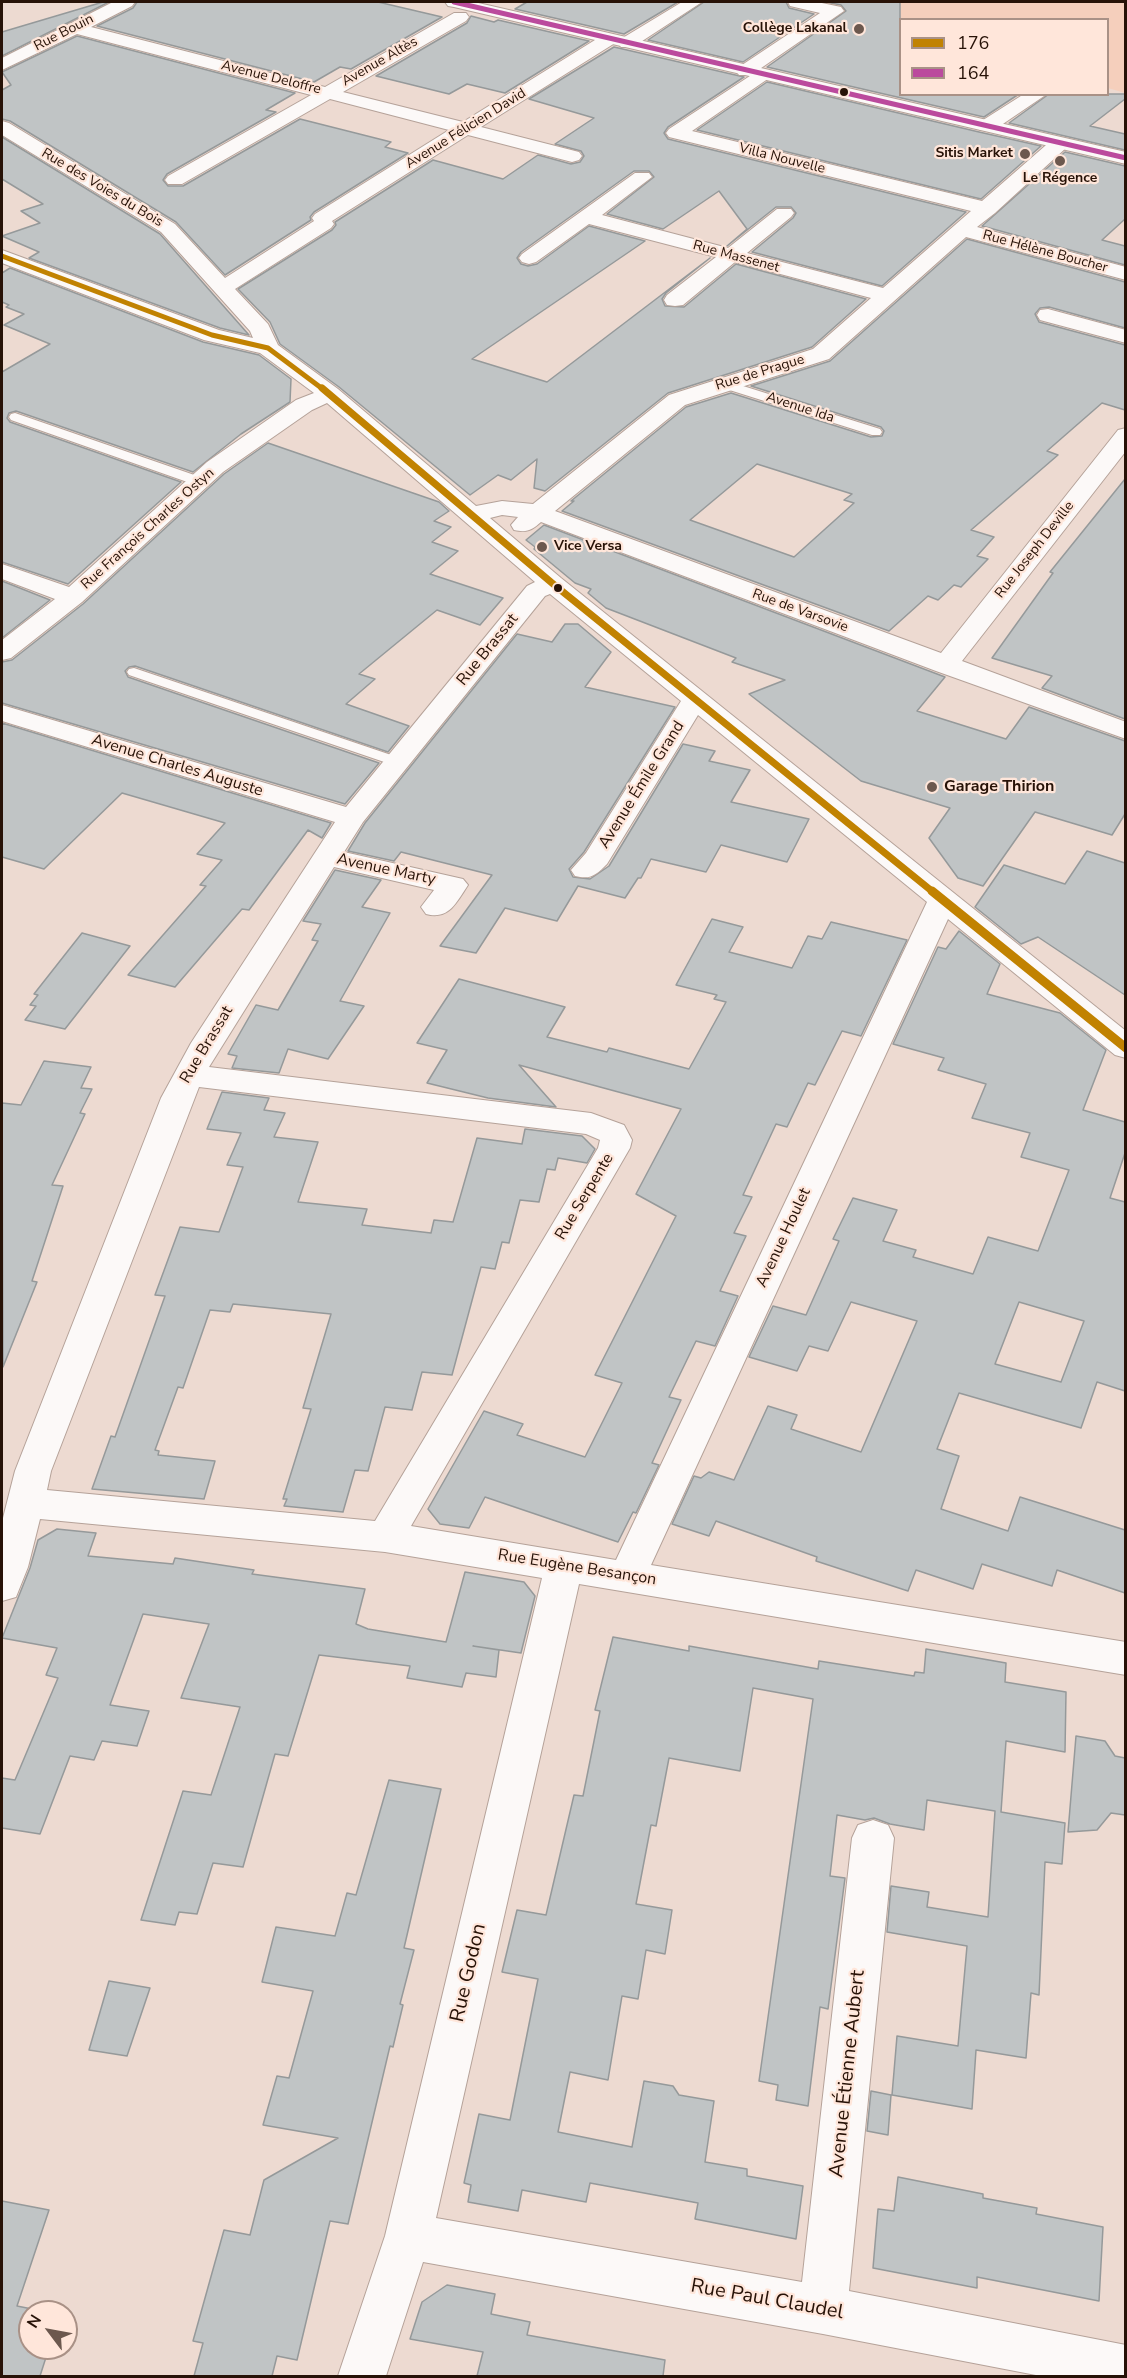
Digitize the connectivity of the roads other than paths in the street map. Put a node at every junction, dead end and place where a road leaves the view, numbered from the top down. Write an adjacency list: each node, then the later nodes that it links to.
1 (126, 2): 5 (street, Rue Bouin)
2 (693, 2): 6 (street, Avenue Félicien David)
3 (796, 2): 8 (street)
4 (457, 9): 6 (street); 9 (street, Avenue Altès)
5 (74, 28): 7 (street, Rue Bouin); 9 (street, Avenue Deloffre)
6 (618, 41): 8 (street); 13 (street, Avenue Félicien David)
7 (2, 65)
8 (754, 73): 11 (street); 19 (street, Villa Nouvelle)
9 (327, 93): 13 (street, Avenue Deloffre); 18 (street, Avenue Altès)
10 (1035, 96): 11 (street)
11 (987, 126): 14 (street)
12 (2, 127): 27 (street, Rue des Voies du Bois)
13 (468, 128): 15 (street, Avenue Deloffre); 27 (street, Avenue Félicien David)
14 (1060, 143): 16 (street); 19 (street, Rue de Prague)
15 (572, 156)
16 (1125, 158)
17 (642, 177): 21 (street)
18 (175, 180)
19 (988, 209): 22 (street, Rue de Prague)
20 (784, 213): 23 (street)
21 (586, 218): 23 (street, Rue Massenet); 25 (street)
22 (964, 230): 26 (street, Rue Hélène Boucher); 28 (street, Rue de Prague)
23 (731, 255): 28 (street, Rue Massenet); 29 (street)
24 (2, 256): 32 (street)
25 (529, 258)
26 (1125, 274)
27 (223, 288): 32 (street, Rue des Voies du Bois)
28 (887, 296): 33 (street, Rue de Prague)
29 (675, 300)
30 (1048, 315): 31 (street)
31 (1125, 337)
32 (268, 348): 34 (street, Rue des Voies du Bois)
33 (724, 384): 36 (lane, Avenue Ida); 39 (street, Rue de Prague)
34 (330, 394): 38 (street, Rue François Charles Ostyn); 40 (street, Rue des Voies du Bois)
35 (15, 417): 38 (lane)
36 (876, 432)
37 (1125, 435): 46 (street, Rue Joseph Deville)
38 (198, 481): 44 (street, Rue François Charles Ostyn)
39 (536, 512): 40 (street, Rue de Varsovie); 41 (street, Rue de Prague); 46 (street, Rue de Varsovie)
40 (471, 514): 41 (street, Rue des Voies du Bois)
41 (504, 543): 43 (street, Rue des Voies du Bois)
42 (2, 571): 44 (street)
43 (552, 582): 48 (street, Rue des Voies du Bois); 51 (street, Rue Brassat)
44 (73, 597): 45 (street, Rue François Charles Ostyn)
45 (2, 652)
46 (945, 665): 50 (street, Rue de Varsovie)
47 (134, 672): 51 (lane)
48 (695, 699): 54 (street, Avenue Émile Grand); 55 (street, Rue des Voies du Bois)
49 (2, 713): 52 (street, Avenue Charles Auguste)
50 (1125, 731)
51 (398, 762): 52 (street, Rue Brassat)
52 (352, 818): 53 (street, Rue Brassat)
53 (327, 857): 56 (street, Avenue Marty); 58 (street, Rue Brassat)
54 (585, 870)
55 (942, 900): 57 (street, Rue des Voies du Bois); 62 (street, Avenue Houlet)
56 (436, 907)
57 (1125, 1048)
58 (189, 1075): 59 (street, Rue Brassat); 60 (street, Rue Serpente)
59 (25, 1503): 60 (street, Rue Eugène Besançon); 63 (street, Rue Brassat)
60 (385, 1537): 61 (street, Rue Eugène Besançon)
61 (564, 1566): 62 (street, Rue Eugène Besançon); 66 (street, Rue Godon)
62 (627, 1577): 64 (street, Rue Eugène Besançon)
63 (2, 1586)
64 (1125, 1659)
65 (873, 1838): 67 (street, Avenue Étienne Aubert)
66 (408, 2236): 67 (street, Rue Paul Claudel); 69 (street, Rue Godon)
67 (823, 2310): 68 (street, Rue Paul Claudel)
68 (1125, 2369)
69 (362, 2376)

